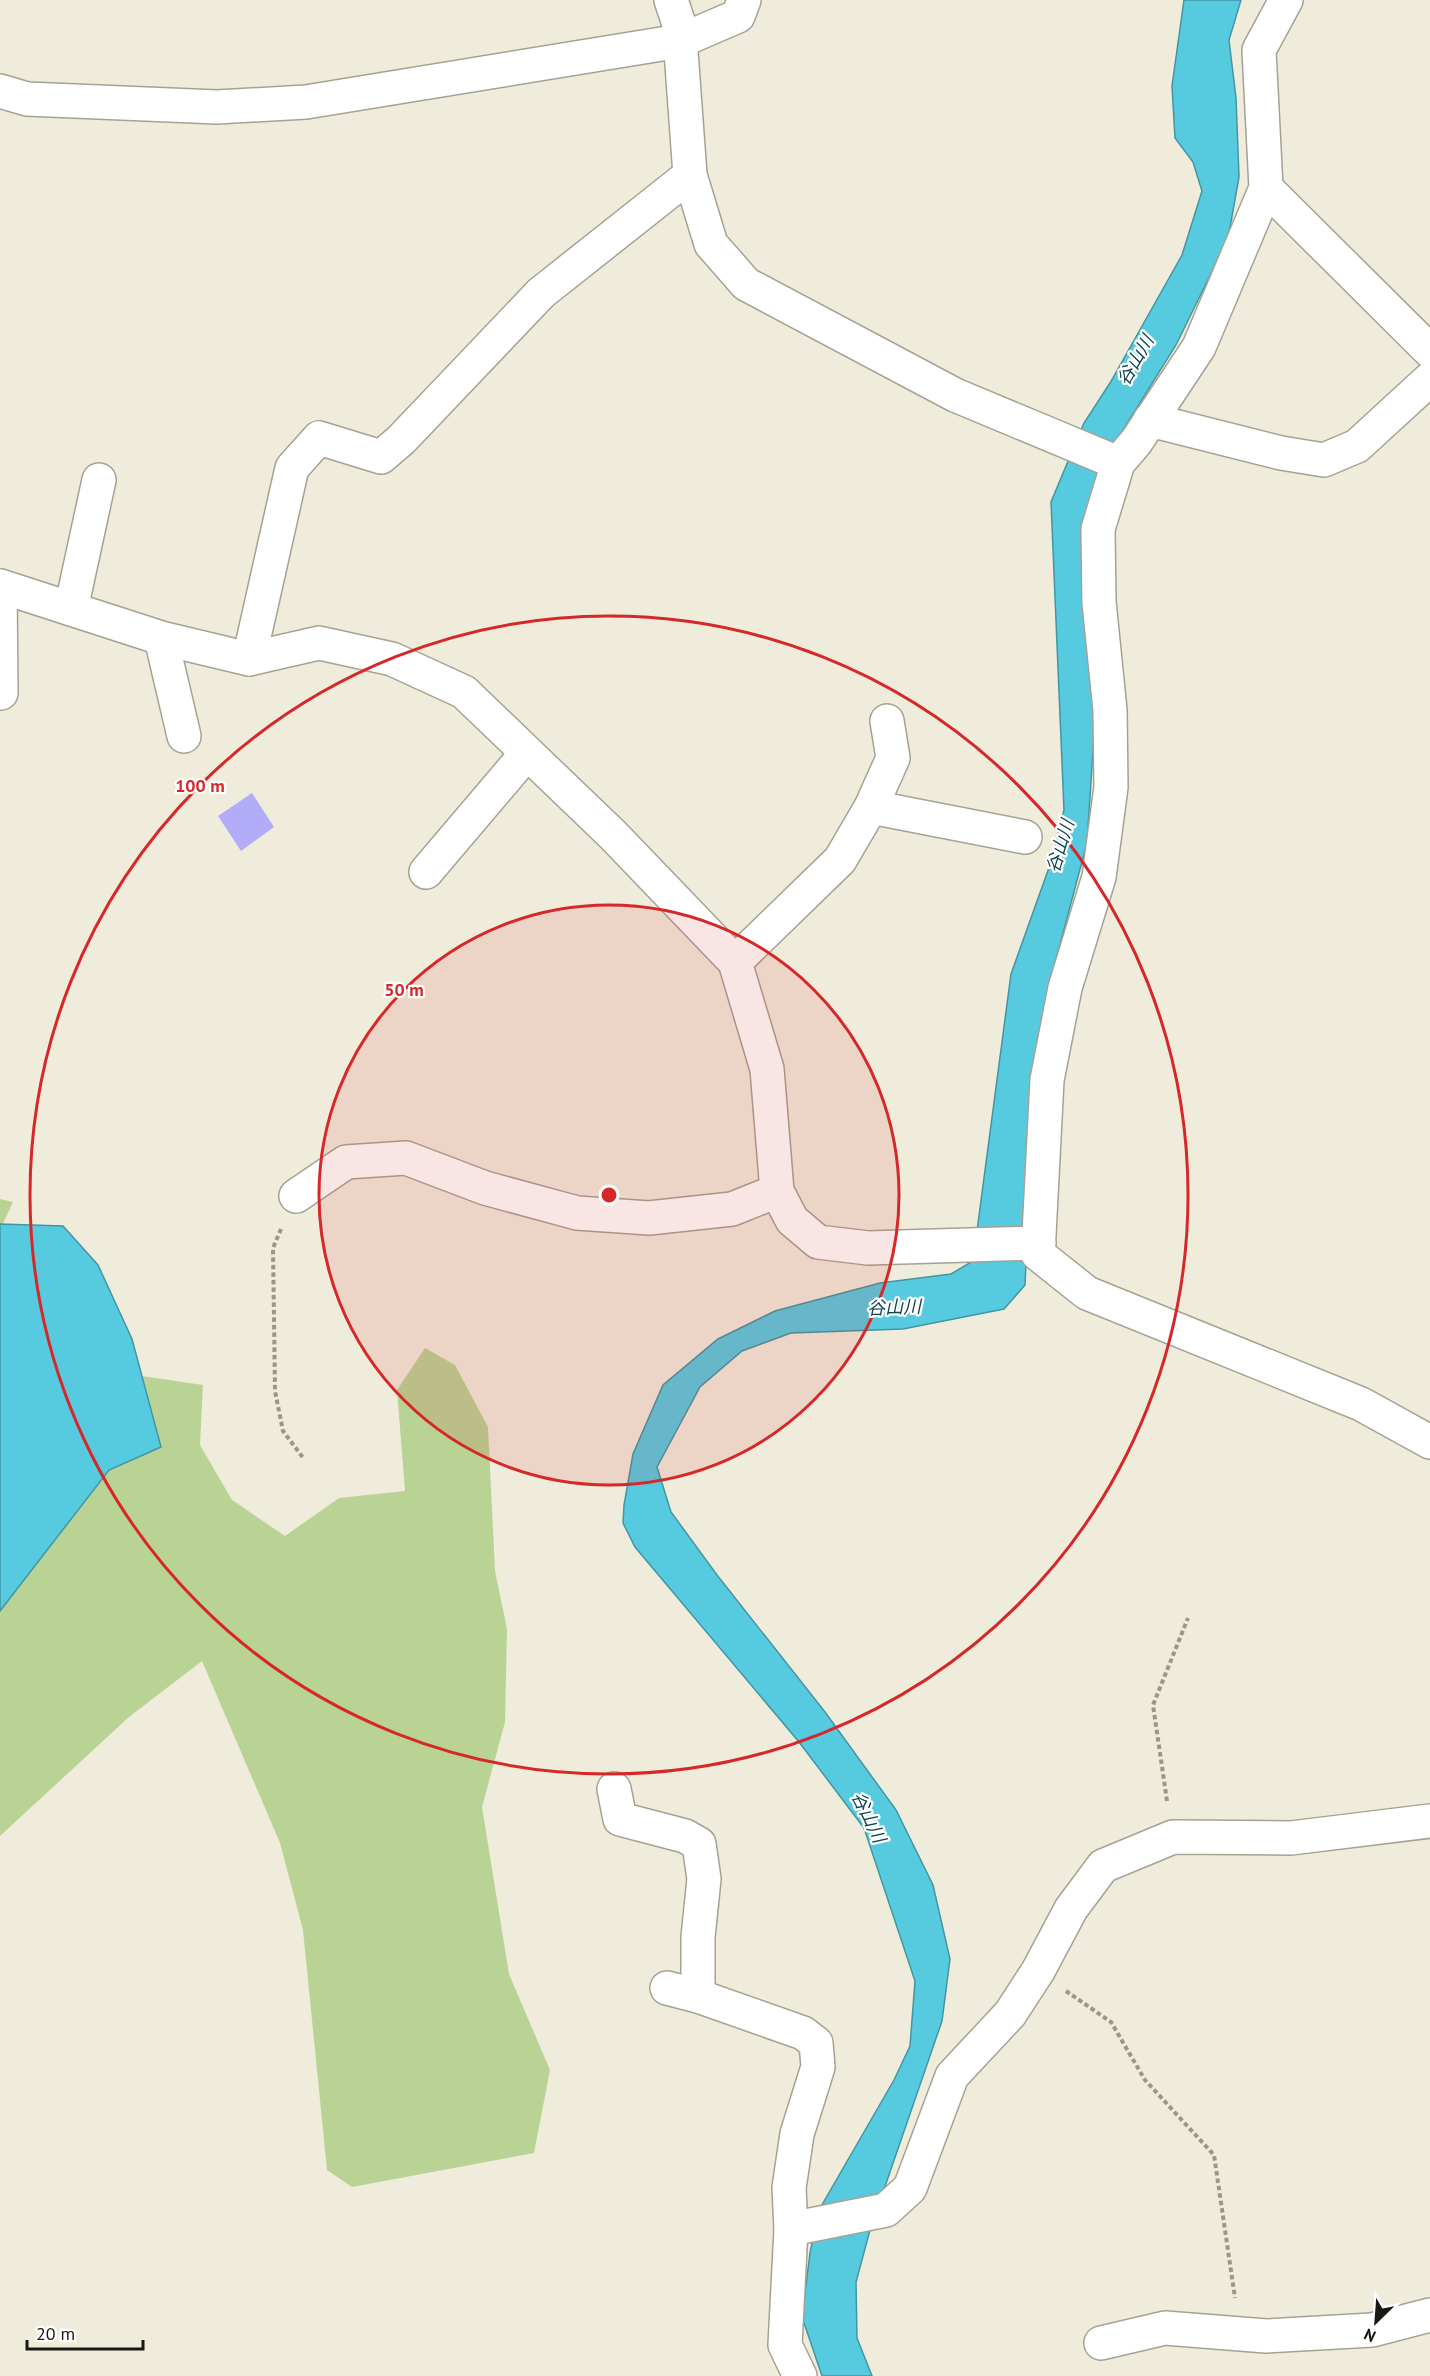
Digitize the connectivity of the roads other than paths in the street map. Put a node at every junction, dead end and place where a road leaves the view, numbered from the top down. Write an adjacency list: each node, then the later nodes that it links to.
1 (671, 0): 4 (street)
2 (744, 0): 4 (street)
3 (1286, 0): 7 (street)
4 (680, 41): 5 (street); 6 (street)
5 (0, 91)
6 (690, 175): 11 (street); 16 (street)
7 (1266, 188): 8 (street); 10 (street)
8 (1430, 351)
9 (1430, 379): 10 (street)
10 (1150, 420): 11 (street)
11 (1118, 463): 27 (street)
12 (99, 480): 14 (street)
13 (0, 586): 14 (street); 17 (street)
14 (71, 609): 15 (street)
15 (161, 638): 16 (street); 19 (street)
16 (249, 659): 20 (street)
17 (1, 693)
18 (887, 721): 21 (street)
19 (184, 736)
20 (527, 753): 23 (street); 24 (street)
21 (871, 807): 22 (street); 24 (street)
22 (1025, 837)
23 (426, 872)
24 (735, 962): 25 (street)
25 (777, 1191): 26 (street); 27 (street)
26 (296, 1196)
27 (1039, 1243): 28 (street)
28 (1430, 1442)
29 (614, 1789): 32 (street)
30 (1430, 1821): 33 (street)
31 (667, 1988): 32 (street)
32 (698, 1996): 33 (street)
33 (791, 2229): 36 (street)
34 (1430, 2315): 35 (street)
35 (1101, 2343)
36 (800, 2376)

